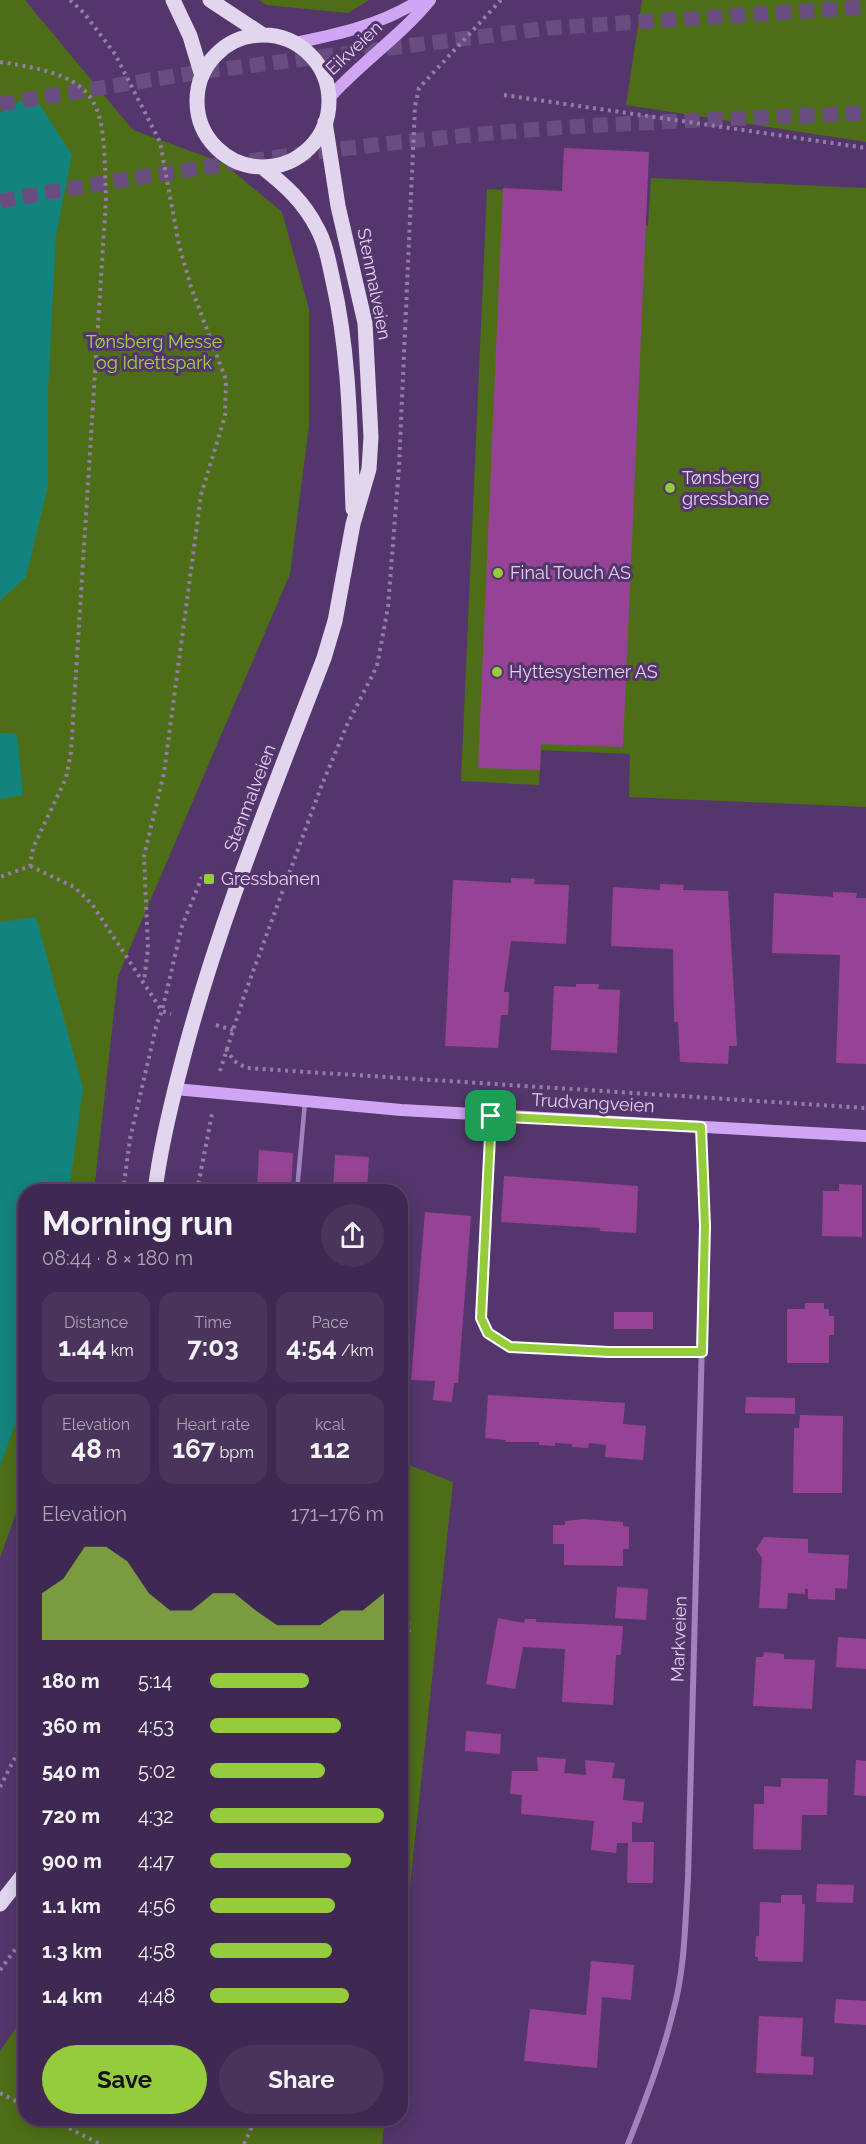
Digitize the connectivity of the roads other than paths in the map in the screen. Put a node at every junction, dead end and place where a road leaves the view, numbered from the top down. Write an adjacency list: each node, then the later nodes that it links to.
1 (173, 0): 7 (main road)
2 (210, 0): 5 (main road)
3 (420, 0): 6 (main road, Eikveien)
4 (430, 0): 8 (main road, Eikveien)
5 (263, 35): 6 (main road, Stenmalveien); 7 (main road, Stenmalveien)
6 (295, 43): 8 (main road, Stenmalveien)
7 (202, 76): 10 (main road, Stenmalveien)
8 (329, 98): 9 (main road, Stenmalveien)
9 (326, 122): 10 (main road, Stenmalveien); 11 (main road, Stenmalveien)
10 (262, 167): 11 (main road, Stenmalveien)
11 (353, 524): 12 (main road, Stenmalveien)
12 (175, 1089): 13 (main road, Trudvangveien); 17 (main road, Stenmalveien)
13 (305, 1102): 14 (main road, Trudvangveien); 18 (lane)
14 (491, 1116): 15 (main road, Trudvangveien); 19 (street)
15 (701, 1127): 16 (main road, Trudvangveien); 19 (street, Markveien)
16 (866, 1136)
17 (156, 1184)
18 (298, 1184)
19 (702, 1352): 22 (street, Markveien)
20 (18, 1881): 21 (main road)
21 (0, 1904)
22 (628, 2144)

